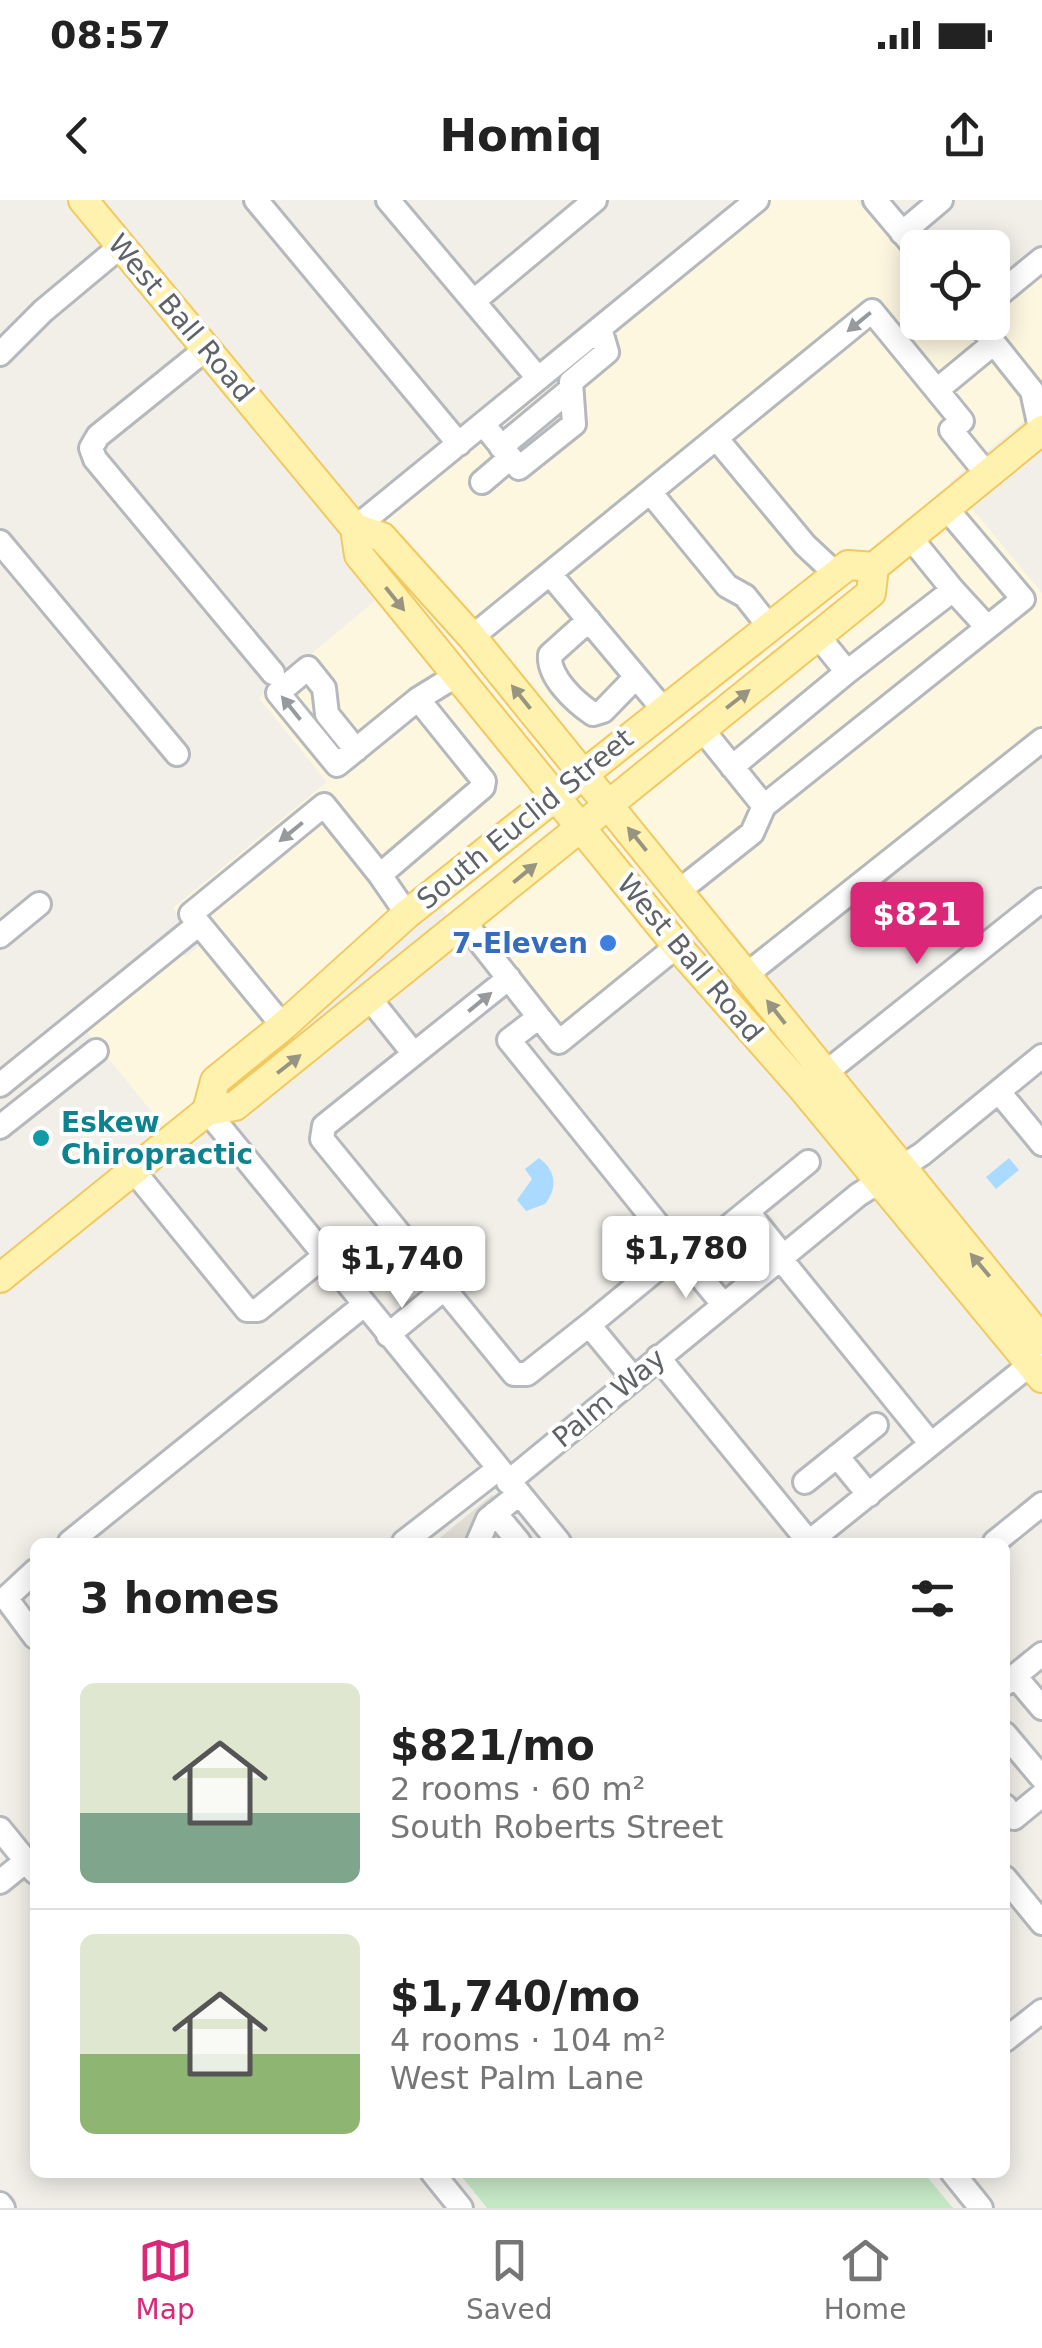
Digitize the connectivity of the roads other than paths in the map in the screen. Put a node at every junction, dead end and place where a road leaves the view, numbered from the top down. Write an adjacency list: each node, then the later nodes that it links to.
1 (83, 200): 10 (main road, West Ball Road)
2 (256, 200): 24 (street)
3 (388, 200): 13 (street)
4 (595, 200): 13 (street)
5 (757, 200): 14 (street)
6 (875, 200): 8 (street)
7 (941, 200): 9 (street)
8 (900, 230)
9 (919, 230)
10 (122, 246): 16 (street); 18 (main road, West Ball Road)
11 (1042, 259): 12 (street)
12 (1010, 285)
13 (474, 301): 19 (street)
14 (600, 328): 19 (street); 25 (street)
15 (992, 340): 17 (street)
16 (3, 342)
17 (994, 343): 20 (street); 22 (street)
18 (206, 349): 30 (main road, West Ball Road); 44 (street)
19 (538, 378): 21 (street)
20 (937, 390): 23 (street, one-way to 23); 26 (street)
21 (483, 424): 24 (street); 25 (street)
22 (1041, 433): 26 (main road, South Euclid Street)
23 (716, 438): 28 (street); 35 (street)
24 (458, 444): 30 (street)
25 (506, 452): 27 (street)
26 (988, 474): 29 (main road, South Euclid Street)
27 (482, 482)
28 (650, 492): 34 (street); 39 (street)
29 (946, 508): 31 (main road, South Euclid Street); 37 (street)
30 (354, 528): 42 (main road, West Ball Road); 45 (main road, West Ball Road, one-way to 45)
31 (910, 538): 33 (main road, South Euclid Street); 36 (street)
32 (0, 542): 52 (street)
33 (874, 567): 35 (main road, South Euclid Street); 41 (main road, South Euclid Street)
34 (550, 574): 38 (street); 42 (street)
35 (836, 574): 39 (main road, South Euclid Street)
36 (953, 590): 40 (street); 43 (street)
37 (1032, 601): 40 (street)
38 (589, 620): 46 (street); 46 (street)
39 (768, 626): 48 (main road, South Euclid Street)
40 (988, 627): 57 (street)
41 (818, 636): 43 (street); 49 (main road, South Euclid Street, one-way to 41)
42 (472, 638): 54 (main road, West Ball Road, one-way to 42)
43 (848, 672): 53 (street)
44 (273, 673)
45 (458, 675): 47 (street); 55 (main road, West Ball Road)
46 (636, 676): 48 (street)
47 (418, 700): 51 (street); 59 (street)
48 (663, 709): 54 (main road, South Euclid Street)
49 (702, 728): 53 (street); 56 (main road, South Euclid Street)
50 (1042, 740): 68 (street)
51 (356, 750)
52 (177, 754)
53 (732, 768): 57 (street)
54 (582, 773): 55 (main road, South Euclid Street); 56 (main road, West Ball Road)
55 (554, 796): 58 (main road, West Ball Road); 62 (main road, South Euclid Street)
56 (608, 804): 58 (main road, South Euclid Street); 60 (main road, West Ball Road, one-way to 56)
57 (764, 806): 60 (street)
58 (580, 828): 64 (main road, South Euclid Street, one-way to 58); 67 (main road, West Ball Road)
59 (380, 875): 62 (street); 65 (street, one-way to 65)
60 (679, 891): 68 (main road, West Ball Road)
61 (39, 904): 66 (street)
62 (407, 914): 72 (main road, South Euclid Street)
63 (1037, 915): 76 (street)
64 (464, 923): 69 (street); 70 (main road, South Euclid Street)
65 (199, 924): 72 (street); 77 (street)
66 (0, 936)
67 (677, 946): 71 (street); 76 (main road, West Ball Road)
68 (746, 974): 76 (main road, West Ball Road, one-way to 68)
69 (509, 978): 71 (street); 74 (street, one-way to 69)
70 (370, 999): 74 (street); 79 (main road, South Euclid Street, one-way to 70)
71 (539, 1017): 87 (street)
72 (283, 1026): 79 (main road, South Euclid Street)
73 (96, 1051): 80 (street)
74 (414, 1054): 91 (street)
75 (1042, 1056): 78 (street, Palm Way)
76 (814, 1082): 84 (main road, West Ball Road)
77 (0, 1086)
78 (999, 1092): 81 (street); 84 (street, Palm Way)
79 (206, 1111): 83 (main road, South Euclid Street); 88 (street)
80 (0, 1127)
81 (1042, 1144)
82 (808, 1162): 85 (street)
83 (133, 1170): 88 (street); 90 (main road, South Euclid Street)
84 (889, 1174): 89 (street, Palm Way); 97 (main road, West Ball Road)
85 (748, 1212): 86 (street); 89 (street)
86 (706, 1245)
87 (679, 1251): 92 (street); 94 (street)
88 (323, 1257): 93 (street)
89 (781, 1257): 92 (street, Palm Way); 100 (street)
90 (0, 1278)
91 (444, 1289): 94 (street); 95 (street)
92 (724, 1304): 96 (street, Palm Way)
93 (364, 1305): 95 (street); 107 (street)
94 (589, 1325): 98 (street)
95 (388, 1335): 102 (street)
96 (658, 1357): 98 (street, Palm Way); 112 (street)
97 (1039, 1359): 100 (street)
98 (633, 1378): 102 (street, Palm Way)
99 (876, 1424): 101 (street)
100 (931, 1444): 104 (street)
101 (837, 1456): 103 (street); 104 (street)
102 (508, 1482): 106 (street); 108 (street); 111 (street)
103 (805, 1482)
104 (869, 1495): 113 (street)
105 (1042, 1504): 114 (street)
106 (495, 1513): 109 (street); 110 (street)
107 (75, 1538)
108 (411, 1538)
109 (480, 1538)
110 (516, 1538)
111 (556, 1538)
112 (806, 1538)
113 (814, 1538)
114 (1001, 1538)
115 (30, 1576): 116 (street)
116 (30, 1631)
117 (1042, 1654): 118 (street)
118 (1010, 1680): 119 (street)
119 (1042, 1708)
120 (1010, 1740): 121 (street)
121 (1042, 1778)
122 (1042, 1795): 123 (street)
123 (1010, 1813)
124 (0, 1829): 125 (street)
125 (30, 1866): 126 (street)
126 (0, 1882)
127 (1010, 1884): 128 (street)
128 (1042, 1923)
129 (1042, 2011): 130 (street)
130 (1010, 2036)
131 (437, 2178): 133 (street)
132 (957, 2178): 134 (street)
133 (461, 2208)
134 (981, 2208)

